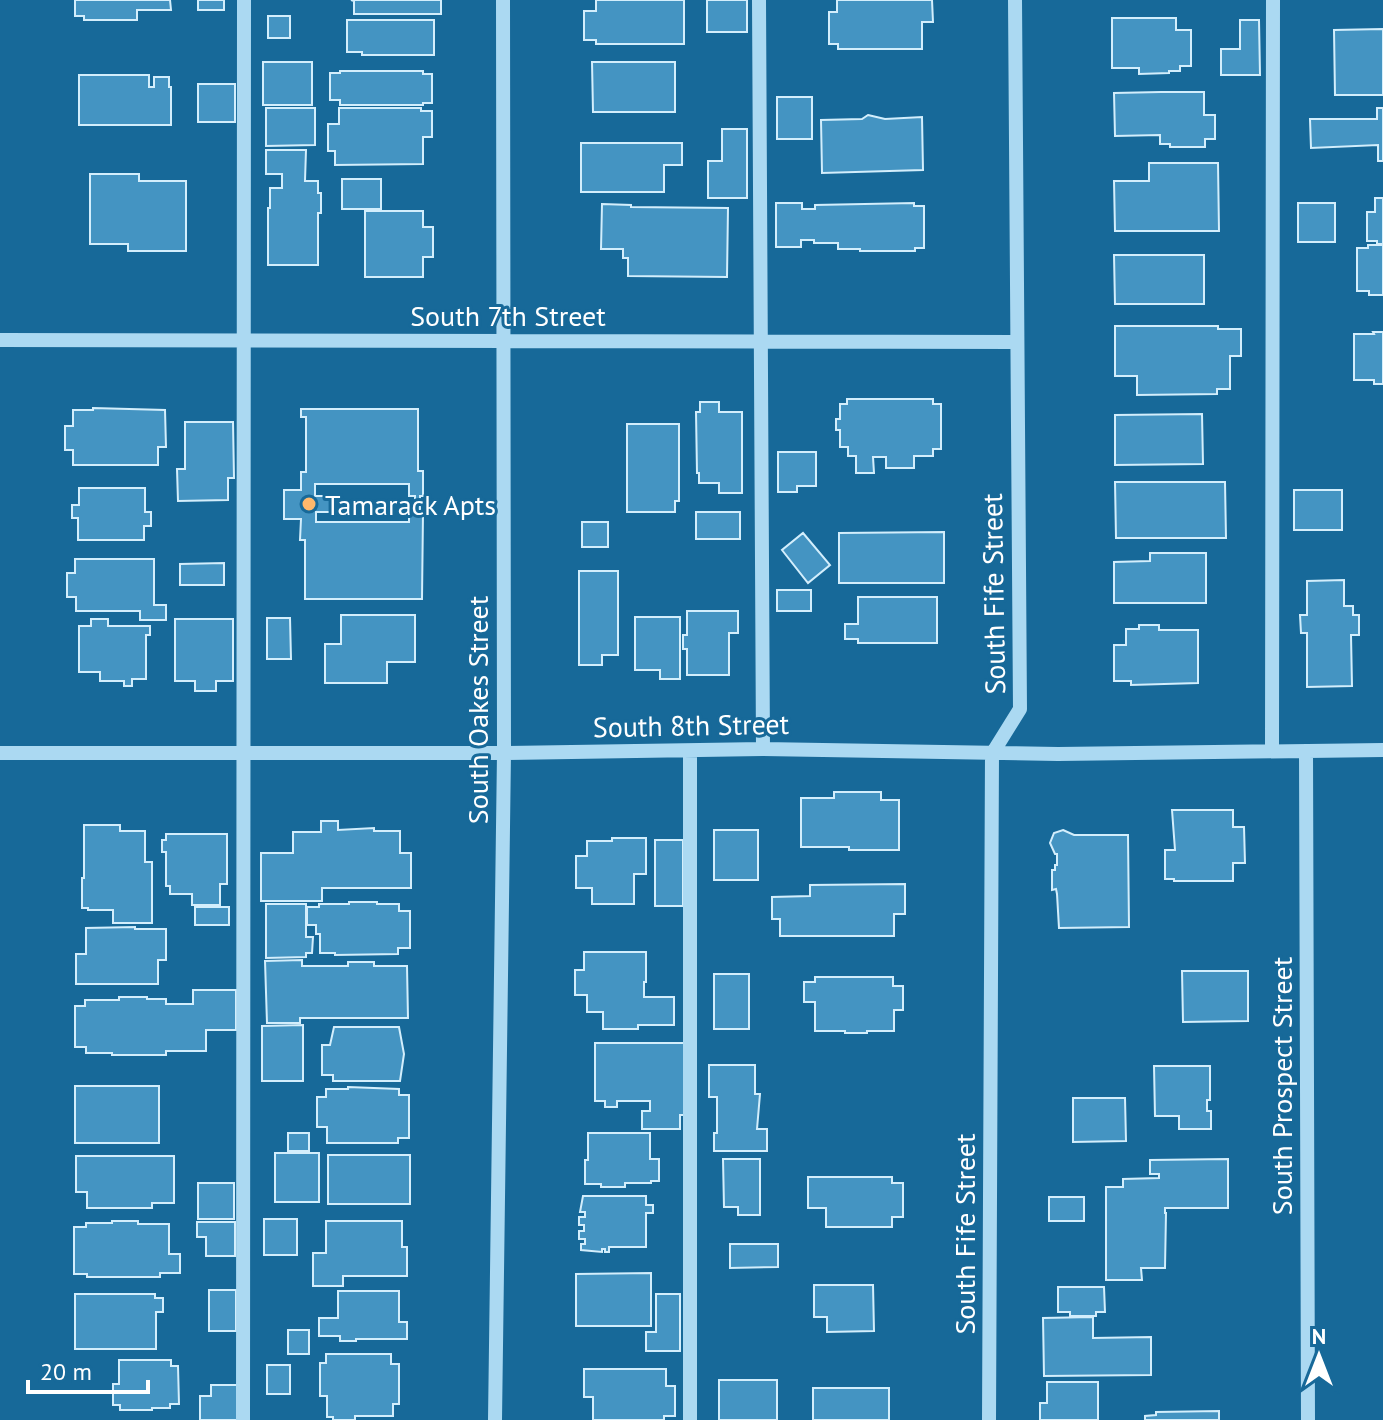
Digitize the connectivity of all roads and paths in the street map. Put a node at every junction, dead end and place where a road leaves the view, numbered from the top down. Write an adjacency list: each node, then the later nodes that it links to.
1 (244, 0): 7 (street)
2 (503, 0): 8 (street, South Oakes Street)
3 (759, 0): 9 (street)
4 (1015, 0): 10 (street, South Fife Street)
5 (1273, 0): 14 (street)
6 (0, 340): 7 (street, South 7th Street)
7 (243, 340): 8 (street, South 7th Street); 17 (street)
8 (504, 341): 9 (street, South 7th Street); 18 (street, South Oakes Street)
9 (761, 342): 10 (street, South 7th Street); 11 (street)
10 (1016, 342): 19 (street, South Fife Street)
11 (763, 749): 13 (street, South 8th Street); 19 (street, South 8th Street)
12 (1383, 750): 15 (street, South 8th Street)
13 (690, 751): 18 (street, South 8th Street); 22 (street)
14 (1272, 751): 15 (street, South 8th Street); 19 (street, South 8th Street)
15 (1306, 751): 24 (street, South Prospect Street)
16 (0, 753): 17 (street, South 8th Street)
17 (243, 753): 18 (street, South 8th Street); 20 (street)
18 (504, 753): 21 (street, South Oakes Street)
19 (992, 754): 23 (street, South Fife Street)
20 (243, 1420)
21 (495, 1420)
22 (690, 1420)
23 (989, 1420)
24 (1308, 1420)

